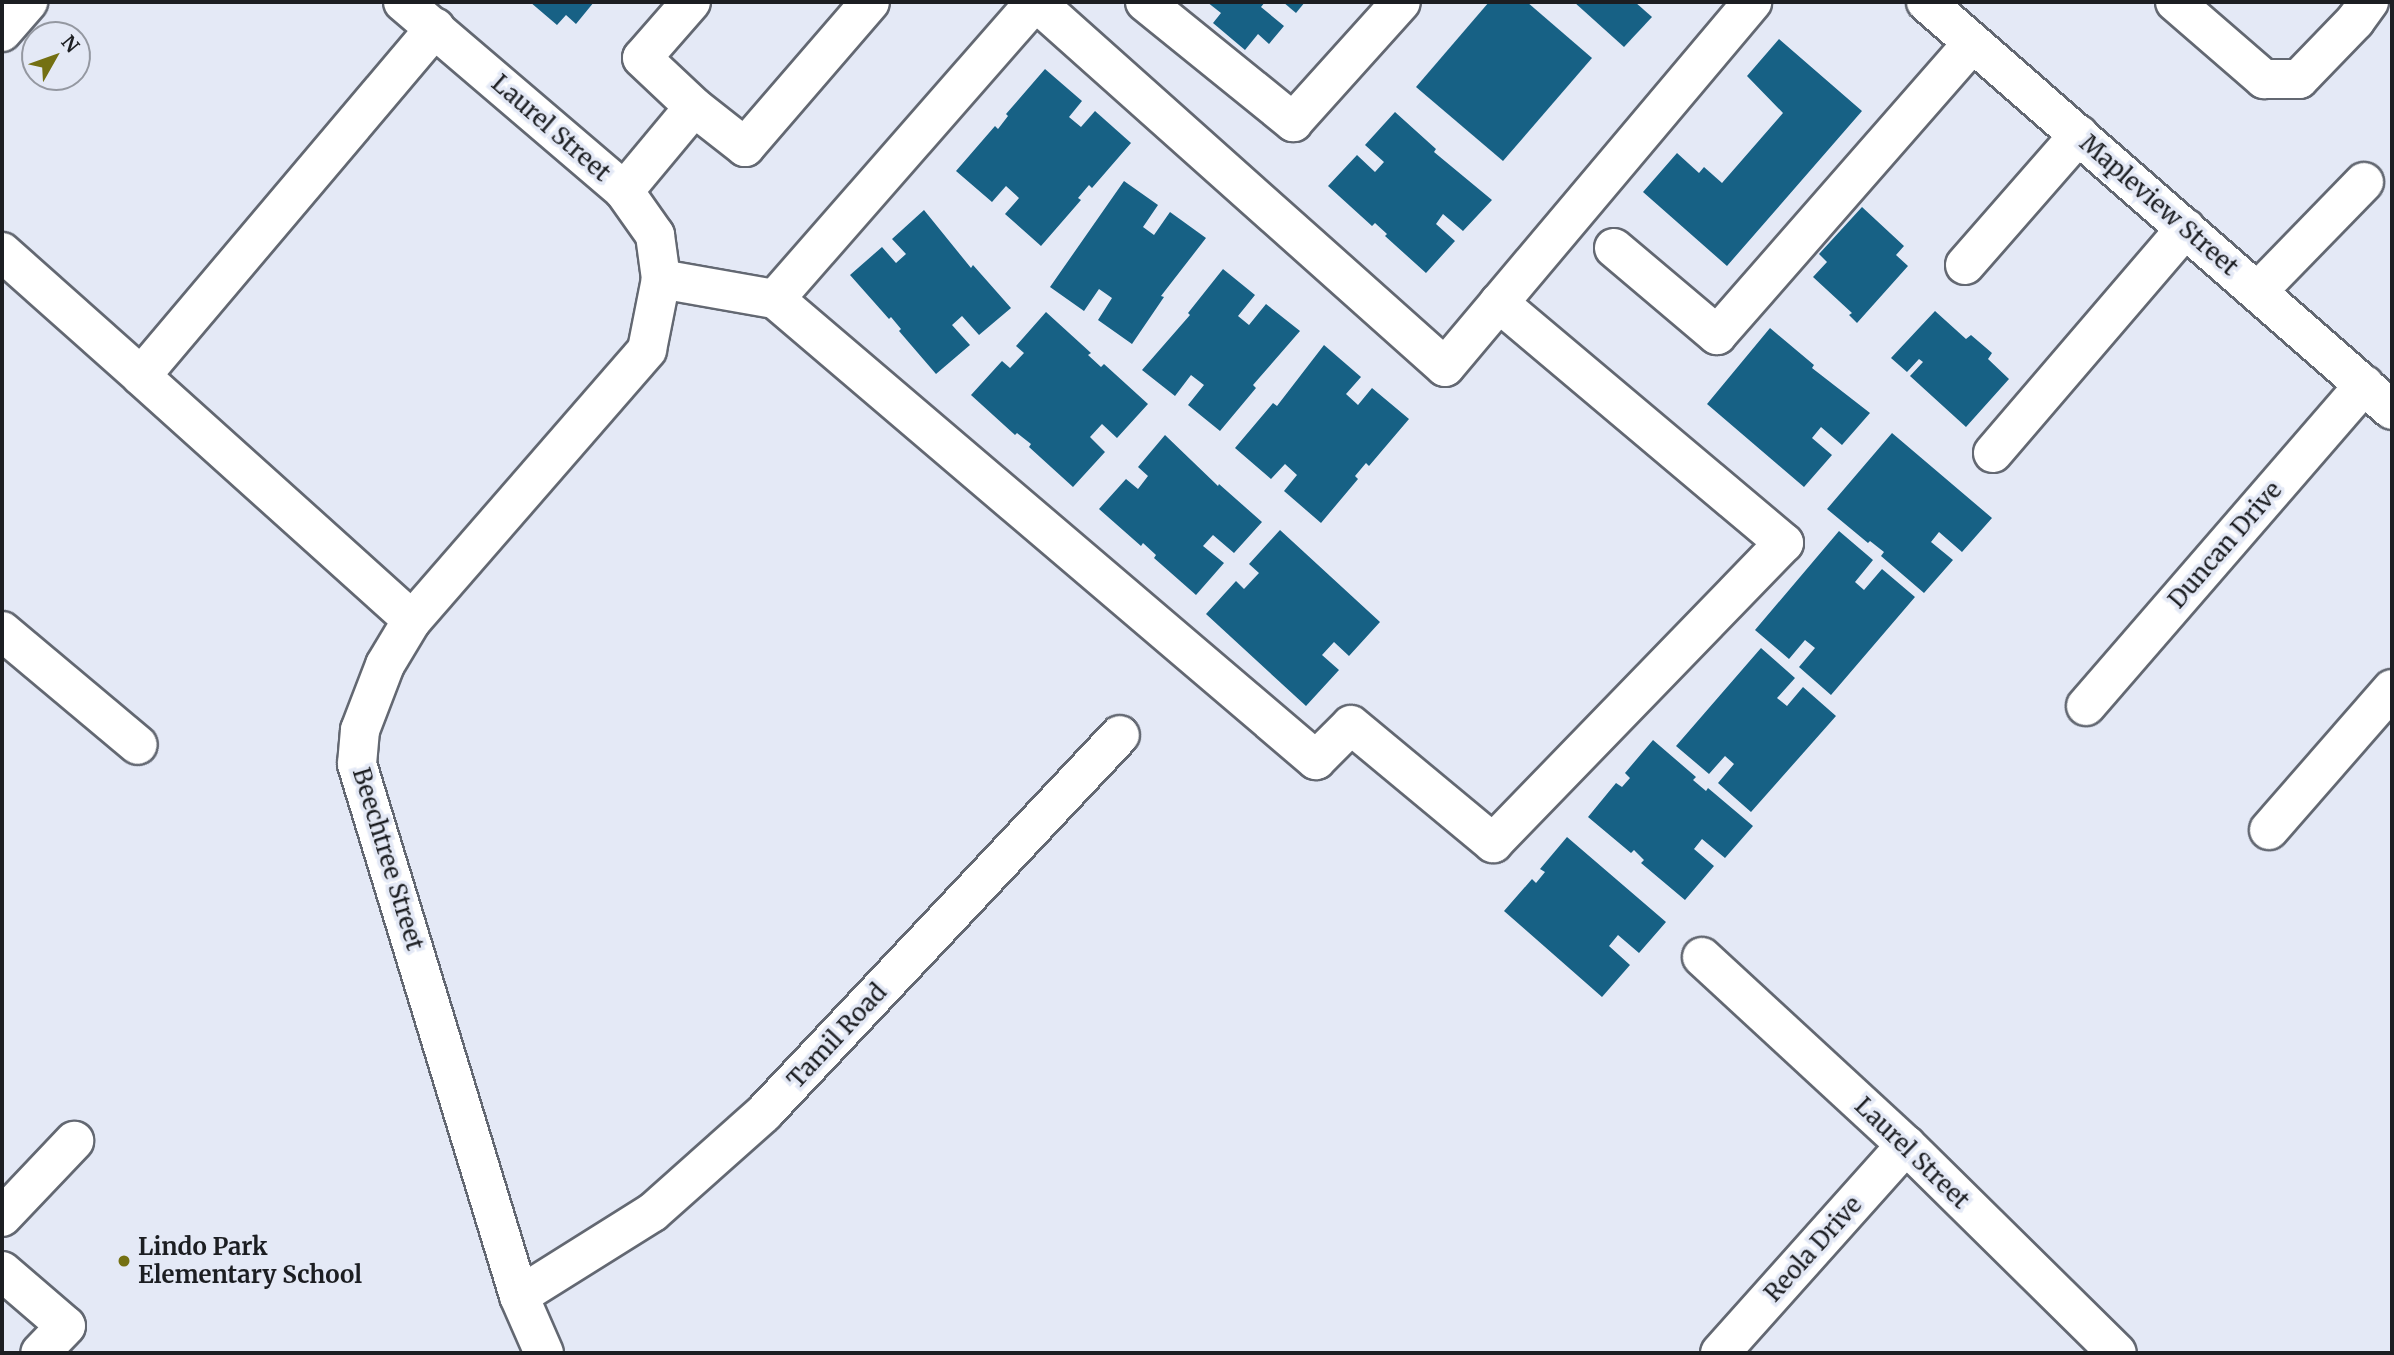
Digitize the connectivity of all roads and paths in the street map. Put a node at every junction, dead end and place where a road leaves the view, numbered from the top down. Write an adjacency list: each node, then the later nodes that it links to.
1 (28, 2): 13 (street)
2 (403, 2): 12 (street, Laurel Street)
3 (691, 2): 15 (street)
4 (870, 2): 15 (street)
5 (1035, 2): 25 (street); 26 (street)
6 (1145, 2): 7 (street)
7 (1401, 2)
8 (1752, 2): 26 (street)
9 (1926, 2): 14 (street, Mapleview Street)
10 (2175, 2): 11 (street)
11 (2369, 2)
12 (435, 28): 18 (street, Laurel Street); 27 (street)
13 (2, 32)
14 (1973, 43): 16 (street, Mapleview Street); 20 (street)
15 (694, 107): 18 (street)
16 (2079, 135): 19 (street, Mapleview Street); 22 (street)
17 (2364, 182): 24 (street)
18 (624, 191): 23 (street, Laurel Street)
19 (2186, 228): 24 (street, Mapleview Street); 30 (street)
20 (1614, 248)
21 (2, 252): 27 (street)
22 (1965, 265)
23 (661, 279): 25 (street); 31 (street, Beechtree Street)
24 (2258, 291): 28 (street, Mapleview Street)
25 (775, 299): 26 (street)
26 (1499, 303)
27 (141, 376): 31 (street)
28 (2364, 384): 29 (street, Mapleview Street); 34 (street, Duncan Drive)
29 (2392, 410)
30 (1993, 453)
31 (412, 620): 43 (street, Beechtree Street)
32 (2, 631): 36 (street)
33 (2392, 690): 37 (street)
34 (2086, 706)
35 (1120, 735): 43 (street, Tamil Road)
36 (138, 745)
37 (2269, 830)
38 (1702, 957): 40 (street, Laurel Street)
39 (74, 1141): 41 (street)
40 (1906, 1145): 46 (street, Reola Drive); 47 (street, Laurel Street)
41 (2, 1217)
42 (2, 1271): 44 (street)
43 (519, 1296): 45 (street, Beechtree Street)
44 (40, 1353)
45 (544, 1353)
46 (1720, 1353)
47 (2117, 1353)

